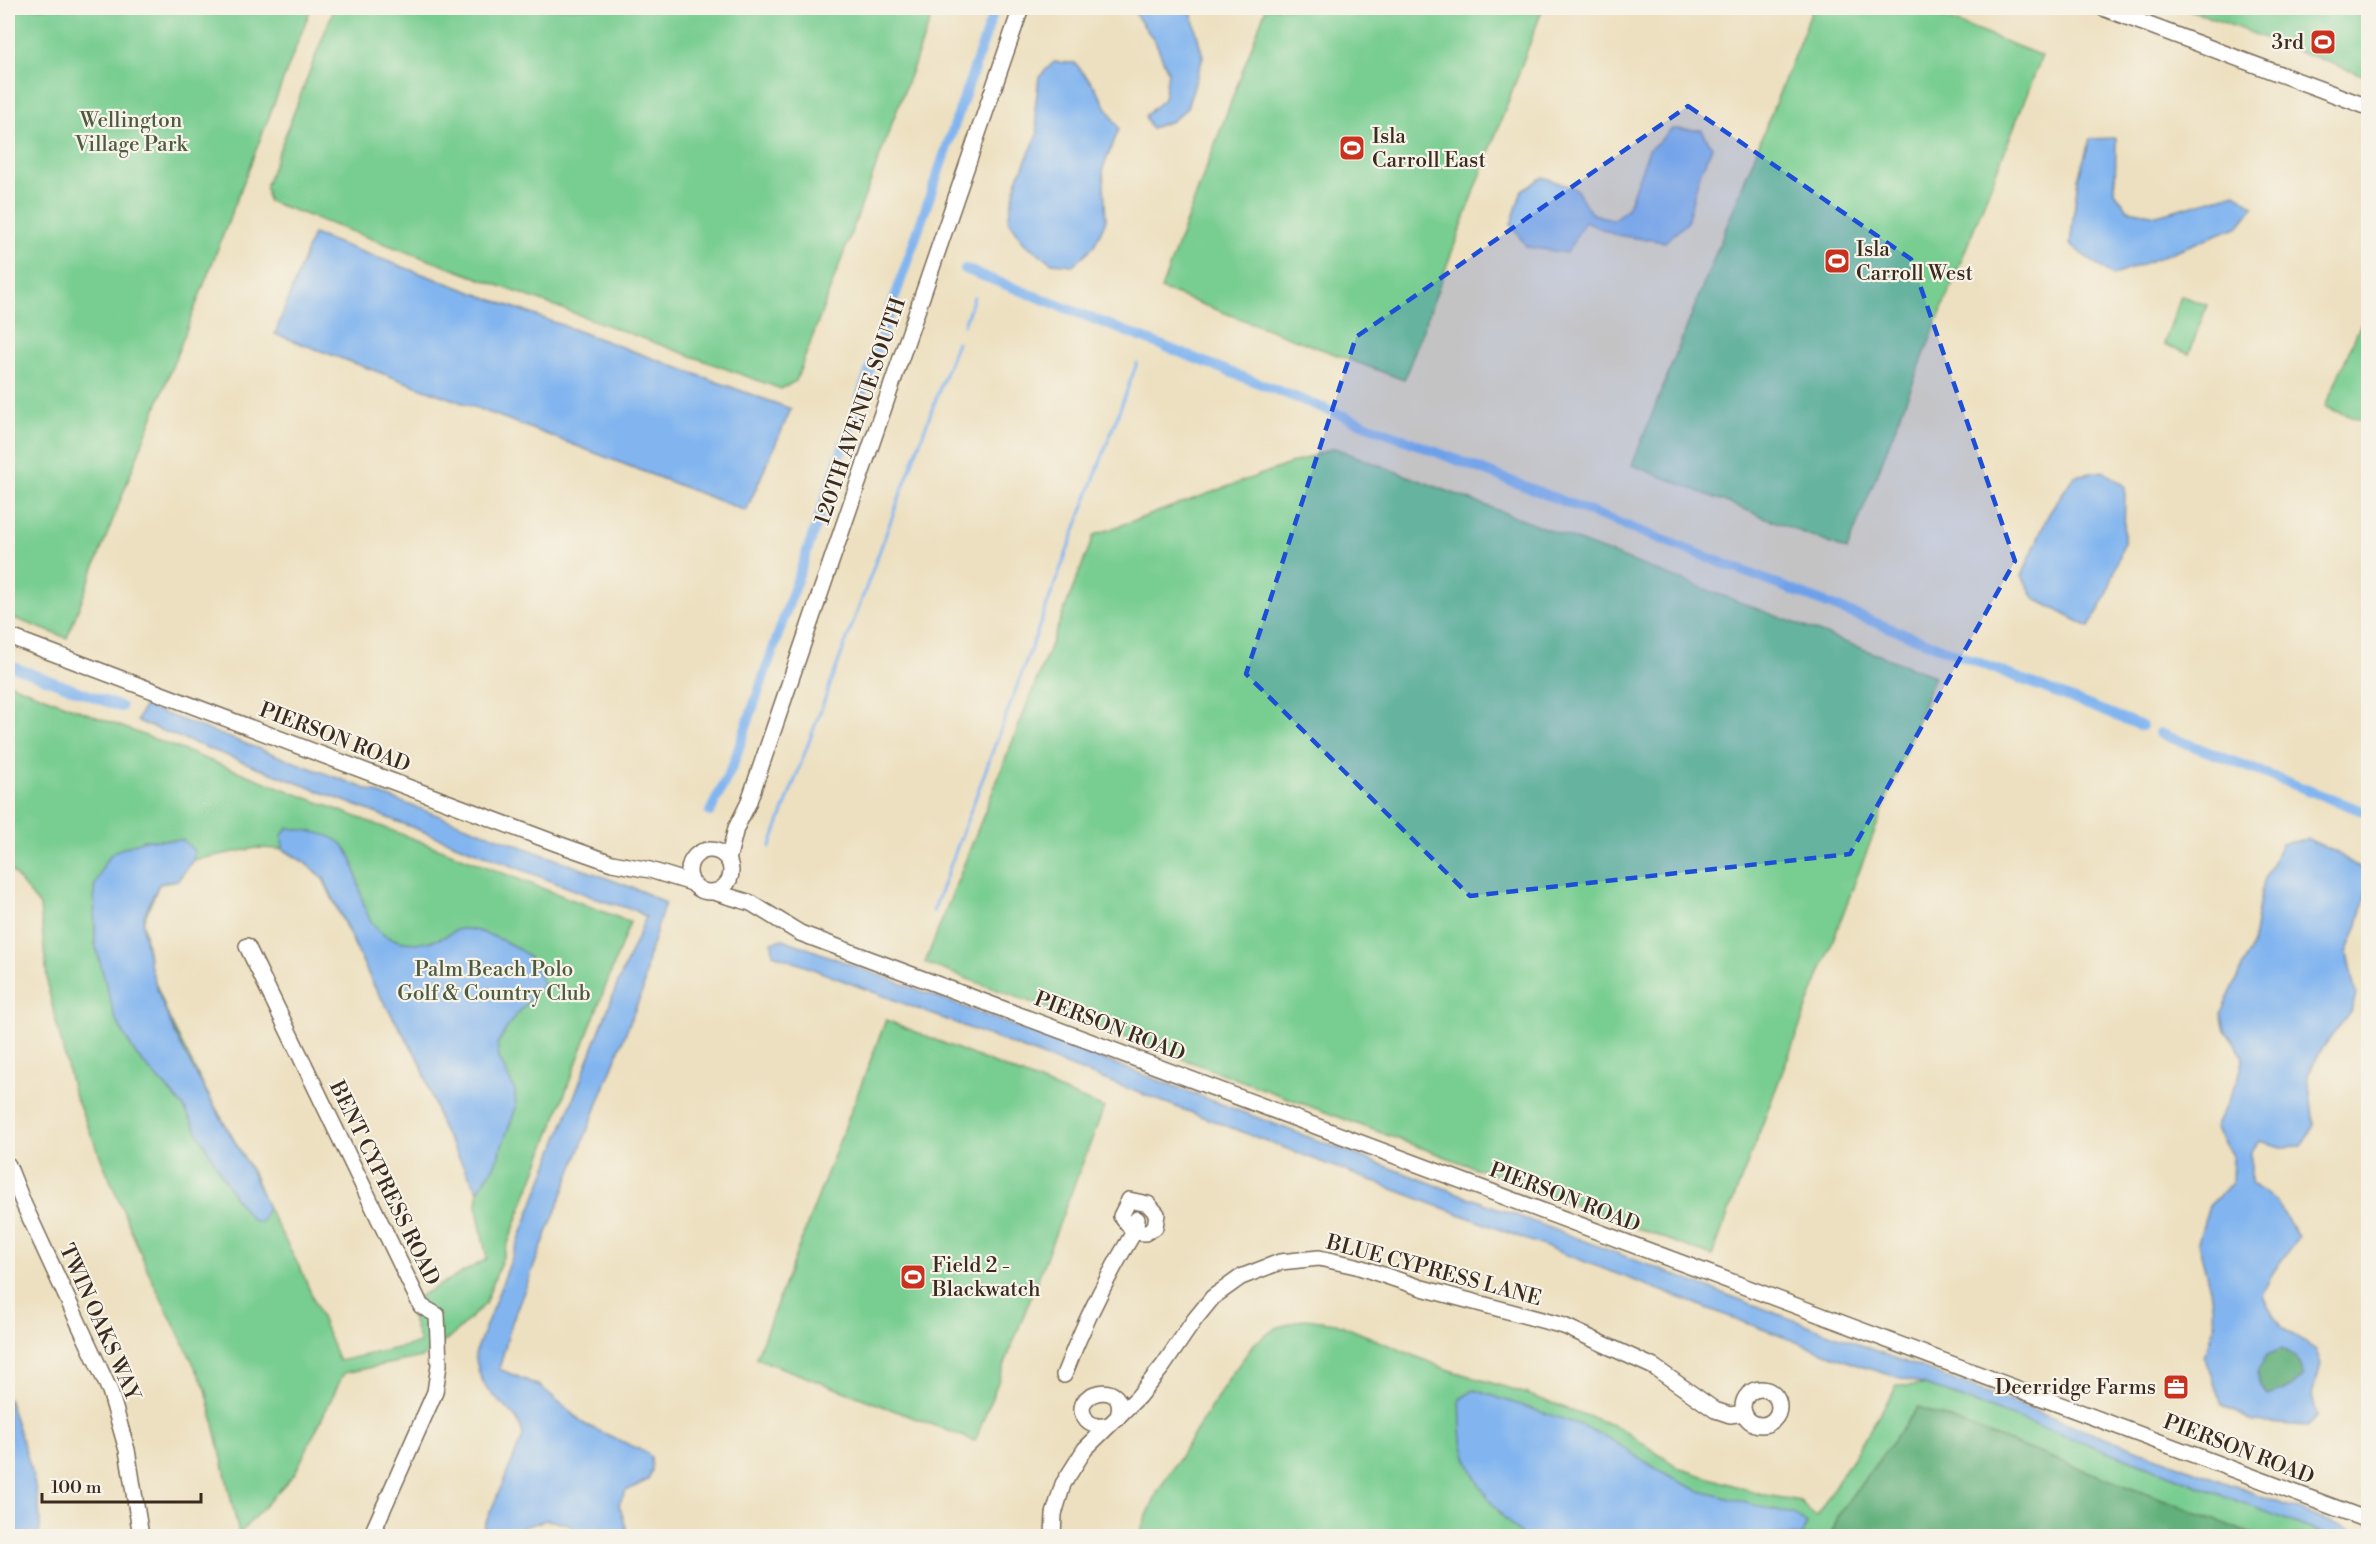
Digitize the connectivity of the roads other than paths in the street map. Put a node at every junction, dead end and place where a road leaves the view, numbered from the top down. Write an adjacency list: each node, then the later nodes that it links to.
1 (1021, 8): 5 (street, 120TH AVENUE SOUTH)
2 (2103, 8): 3 (street)
3 (2368, 107)
4 (8, 636): 9 (street, PIERSON ROAD)
5 (736, 828): 6 (street, 120TH AVENUE SOUTH); 8 (street, 120TH AVENUE SOUTH)
6 (713, 849): 7 (street); 8 (street)
7 (690, 862): 9 (street, PIERSON ROAD); 10 (street)
8 (730, 867): 11 (street); 12 (street, PIERSON ROAD)
9 (650, 870): 10 (street, PIERSON ROAD)
10 (692, 883): 11 (street)
11 (714, 892): 12 (street, PIERSON ROAD)
12 (751, 903): 18 (street, PIERSON ROAD)
13 (247, 946): 20 (street, BENT CYPRESS ROAD)
14 (8, 1165): 19 (street, TWIN OAKS WAY)
15 (1136, 1225): 16 (street)
16 (1064, 1376)
17 (1744, 1413): 21 (street, BLUE CYPRESS LANE)
18 (2368, 1520)
19 (141, 1536)
20 (371, 1536)
21 (1053, 1536)

